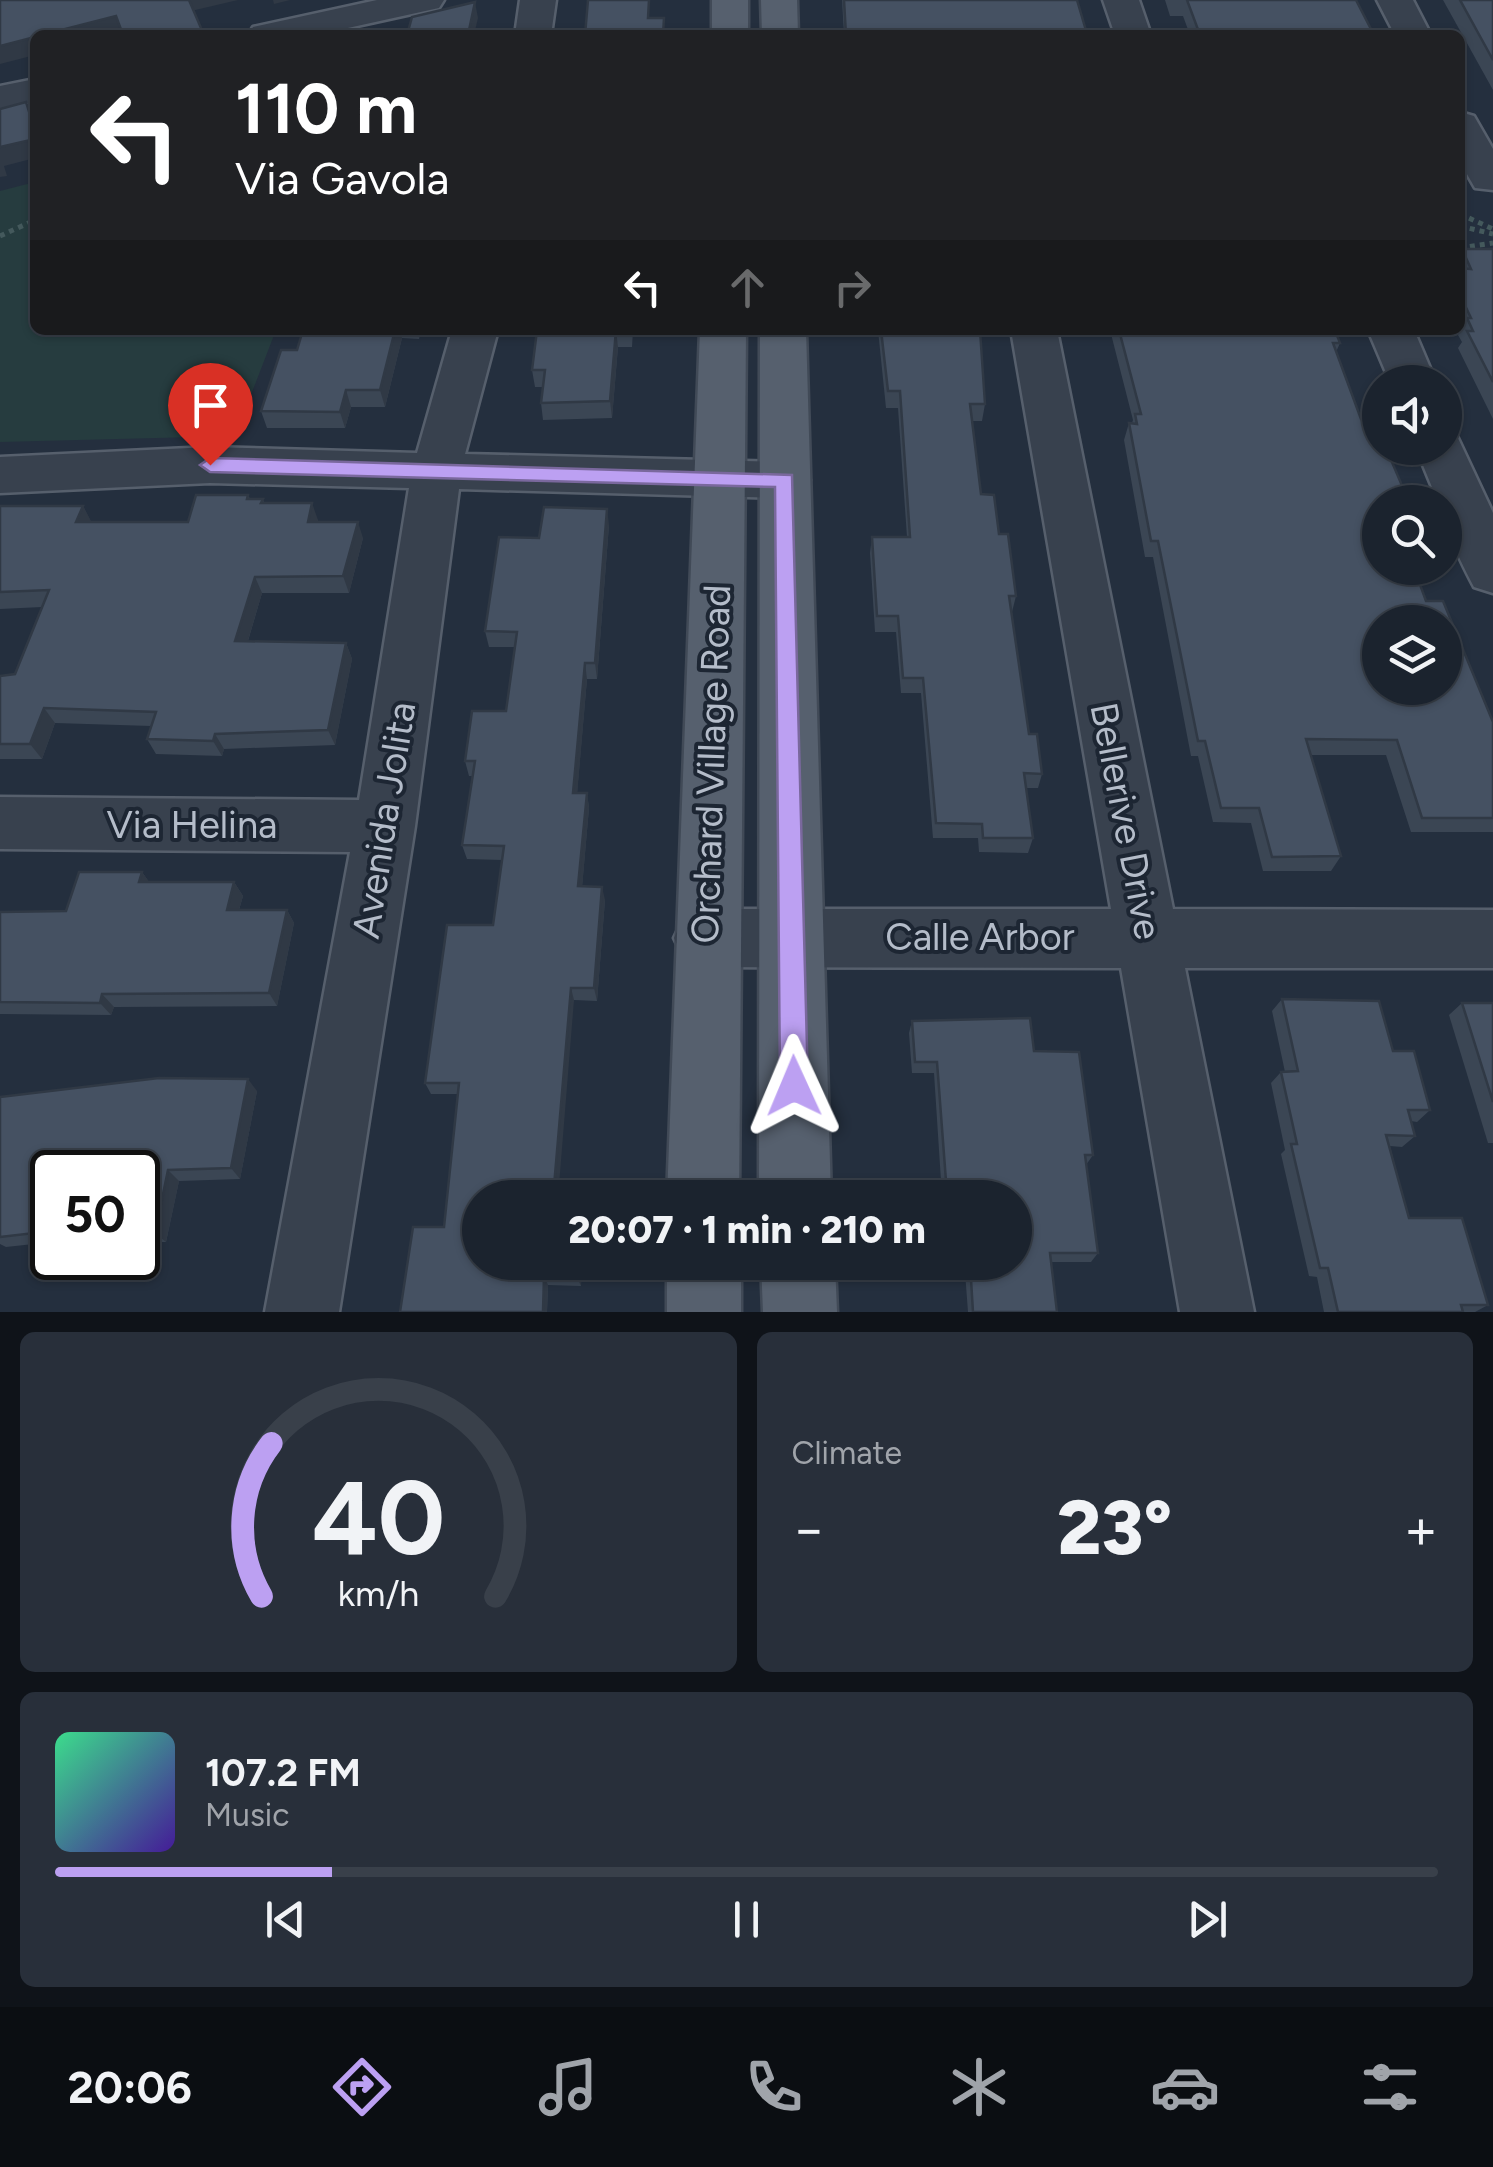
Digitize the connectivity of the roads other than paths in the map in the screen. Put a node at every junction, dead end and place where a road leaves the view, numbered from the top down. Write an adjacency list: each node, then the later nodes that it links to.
1 (426, 0): 7 (street)
2 (538, 0): 8 (street)
3 (730, 0): 9 (main road)
4 (780, 0): 10 (main road)
5 (1121, 0): 11 (street)
6 (1395, 0): 12 (street)
7 (289, 30)
8 (534, 30)
9 (730, 30)
10 (780, 30)
11 (1131, 30)
12 (1410, 30)
13 (30, 91): 14 (street)
14 (0, 98)
15 (1465, 133): 16 (street)
16 (1489, 179)
17 (474, 335): 24 (street, Avenida Jolita)
18 (723, 335): 26 (main road, Orchard Village Road)
19 (783, 335): 27 (main road, Orchard Village Road)
20 (1035, 335): 31 (street, Bellerive Drive)
21 (1393, 335): 22 (street)
22 (1406, 365)
23 (1447, 465): 28 (street)
24 (436, 472): 25 (street); 26 (street); 30 (street, Avenida Jolita)
25 (0, 475)
26 (719, 479): 27 (street); 32 (main road, Orchard Village Road)
27 (785, 480): 33 (main road, Orchard Village Road)
28 (1493, 573)
29 (0, 823): 30 (street, Via Helina)
30 (385, 826): 39 (street, Avenida Jolita)
31 (1148, 937): 33 (street, Calle Arbor); 34 (street, Calle Arbor); 42 (street, Bellerive Drive)
32 (706, 938): 33 (street, Calle Arbor); 35 (main road, Orchard Village Road)
33 (792, 938): 36 (main road, Orchard Village Road)
34 (1493, 939)
35 (703, 1180)
36 (795, 1180)
37 (704, 1280): 40 (main road)
38 (799, 1280): 41 (main road)
39 (302, 1312)
40 (704, 1312)
41 (800, 1312)
42 (1217, 1312)

